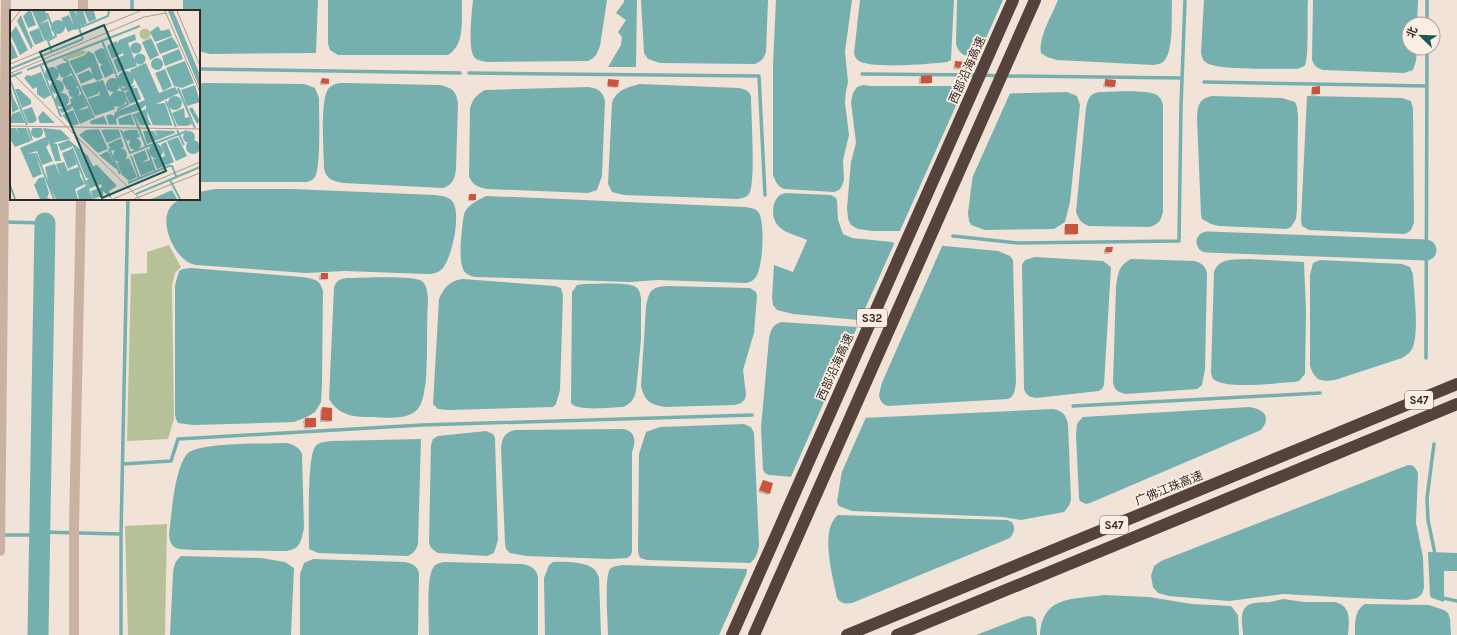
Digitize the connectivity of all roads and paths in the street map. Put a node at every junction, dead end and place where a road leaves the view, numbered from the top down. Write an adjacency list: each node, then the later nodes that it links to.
1 (6, 0): 7 (street)
2 (1013, 0): 9 (highway, 西部沿海高速 / S32)
3 (1035, 0): 10 (highway, S32)
4 (81, 200): 8 (street)
5 (1457, 384): 11 (highway, 广佛江珠高速 / S47)
6 (1457, 404): 12 (highway, S47)
7 (0, 551)
8 (74, 635)
9 (732, 635)
10 (754, 635)
11 (848, 635)
12 (897, 635)

